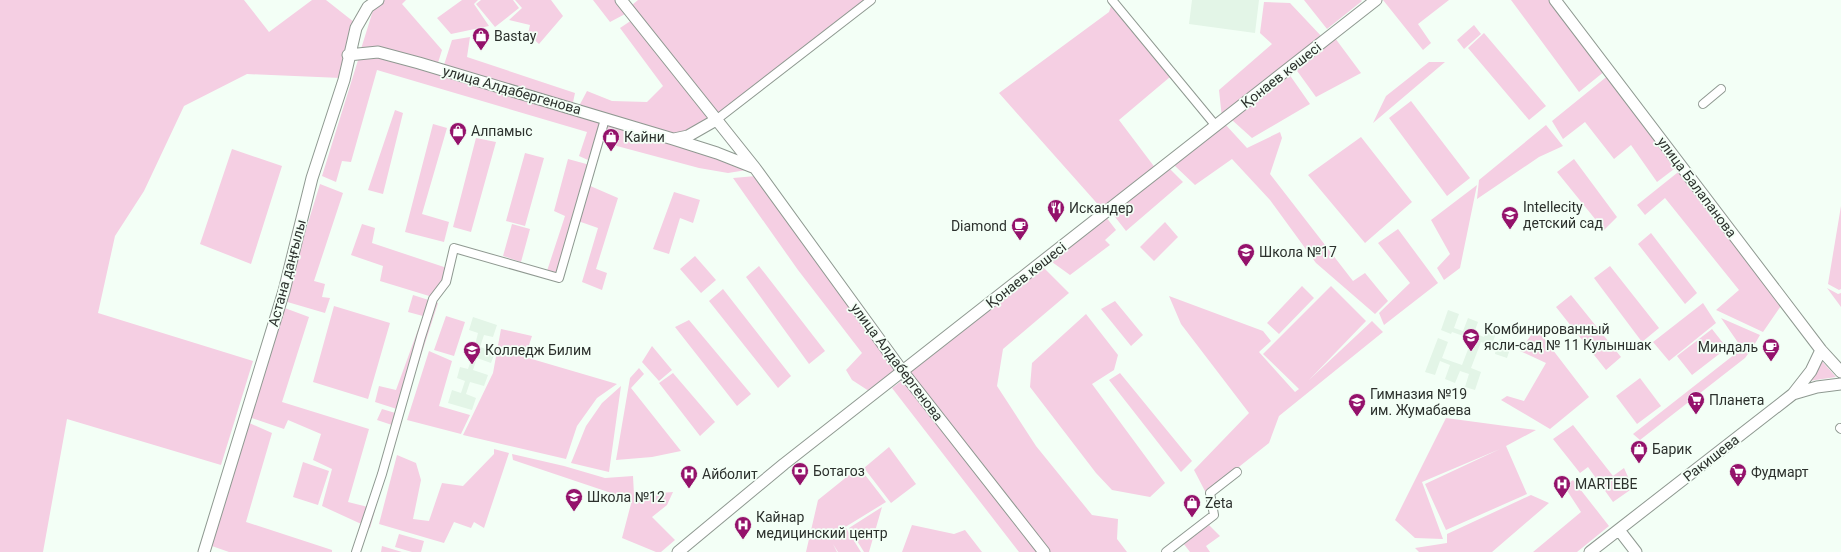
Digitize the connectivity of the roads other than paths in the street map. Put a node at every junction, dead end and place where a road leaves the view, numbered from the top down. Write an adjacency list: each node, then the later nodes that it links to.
1 (378, 0): 7 (street, Астана даңғылы)
2 (871, 0): 11 (street)
3 (1112, 0): 12 (street)
4 (1376, 0): 12 (street, Қонаев көшесі)
5 (1555, 0): 15 (street, улица Балапанова)
6 (626, 2): 11 (street, улица Алдабергенова)
7 (348, 55): 10 (street, улица Алдабергенова); 22 (street, Астана даңғылы)
8 (1721, 89): 9 (street)
9 (1703, 104)
10 (605, 119): 13 (street, улица Алдабергенова); 23 (street)
11 (716, 120): 13 (street); 14 (street, улица Алдабергенова)
12 (1216, 126): 16 (street, Қонаев көшесі)
13 (673, 139): 14 (street, улица Алдабергенова)
14 (755, 168): 16 (street, улица Алдабергенова)
15 (1821, 350): 17 (street, улица Балапанова); 19 (street)
16 (903, 372): 24 (street, Қонаев көшесі); 25 (street, улица Алдабергенова)
17 (1841, 372)
18 (1841, 384): 19 (street, Ракишева)
19 (1793, 394): 21 (street, Ракишева)
20 (1237, 472): 26 (street)
21 (1619, 530): 27 (street, Ракишева); 28 (street)
22 (204, 552)
23 (356, 552)
24 (678, 552)
25 (1044, 552)
26 (1166, 552)
27 (1590, 552)
28 (1636, 552)

